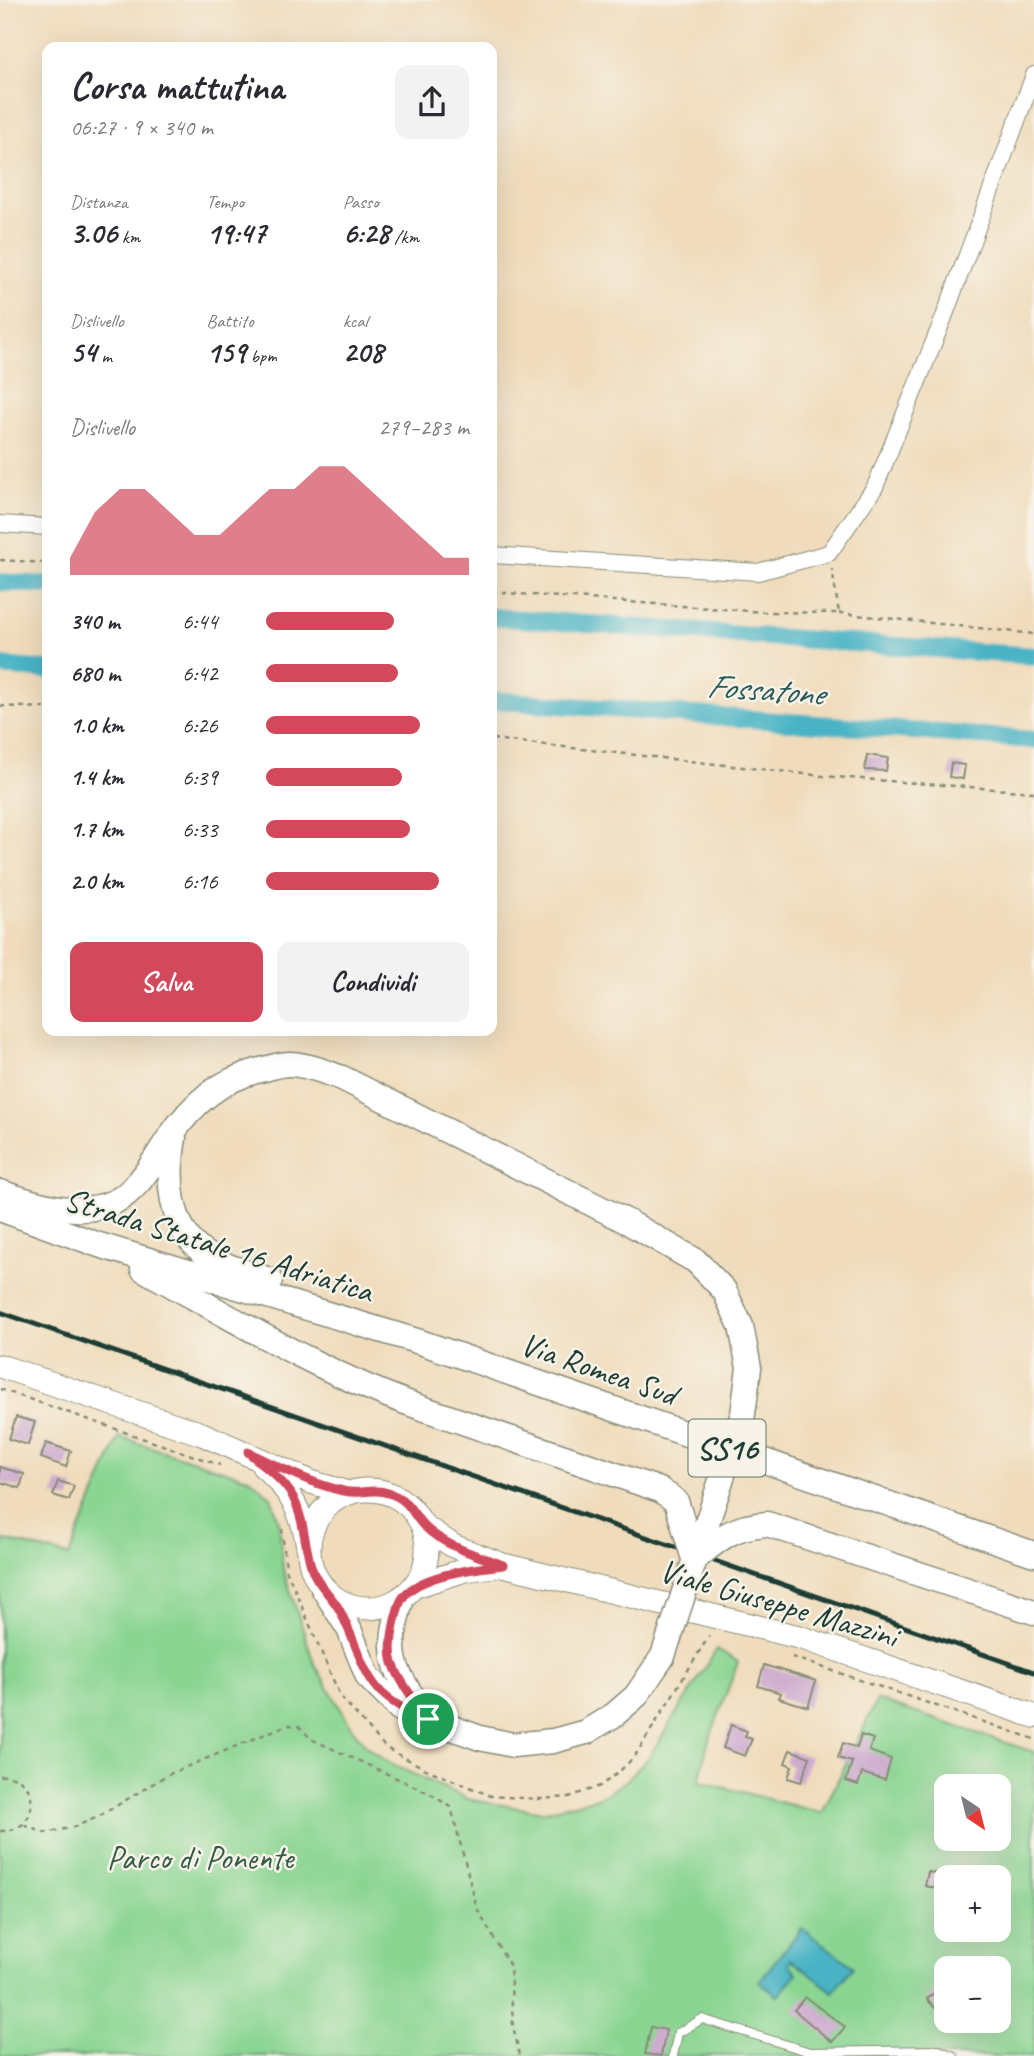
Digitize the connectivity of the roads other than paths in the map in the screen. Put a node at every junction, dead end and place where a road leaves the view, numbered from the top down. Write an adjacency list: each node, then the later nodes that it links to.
1 (1034, 75): 4 (street)
2 (0, 524): 3 (street)
3 (42, 527)
4 (497, 555)
5 (176, 1128): 6 (main road); 9 (main road); 16 (main road, bridge)
6 (0, 1192)
7 (0, 1209): 8 (main road, Strada Statale 16 Adriatica / SS16)
8 (99, 1245): 9 (main road, Strada Statale 16 Adriatica / SS16); 16 (main road, bridge)
9 (419, 1342): 15 (main road, Via Romea Sud / SS16)
10 (0, 1366): 11 (street)
11 (248, 1452): 12 (street); 14 (street)
12 (348, 1493): 13 (street); 14 (street)
13 (424, 1526): 17 (street); 19 (street)
14 (309, 1553): 18 (street)
15 (1034, 1554)
16 (694, 1559): 20 (main road, bridge); 22 (main road, bridge)
17 (503, 1565): 19 (street); 21 (street, Viale Giuseppe Mazzini)
18 (323, 1588): 19 (street); 22 (main road)
19 (409, 1592): 22 (main road)
20 (1034, 1612)
21 (1034, 1716)
22 (428, 1719)
23 (808, 2054): 24 (lane); 25 (lane)
24 (673, 2056)
25 (954, 2056)

